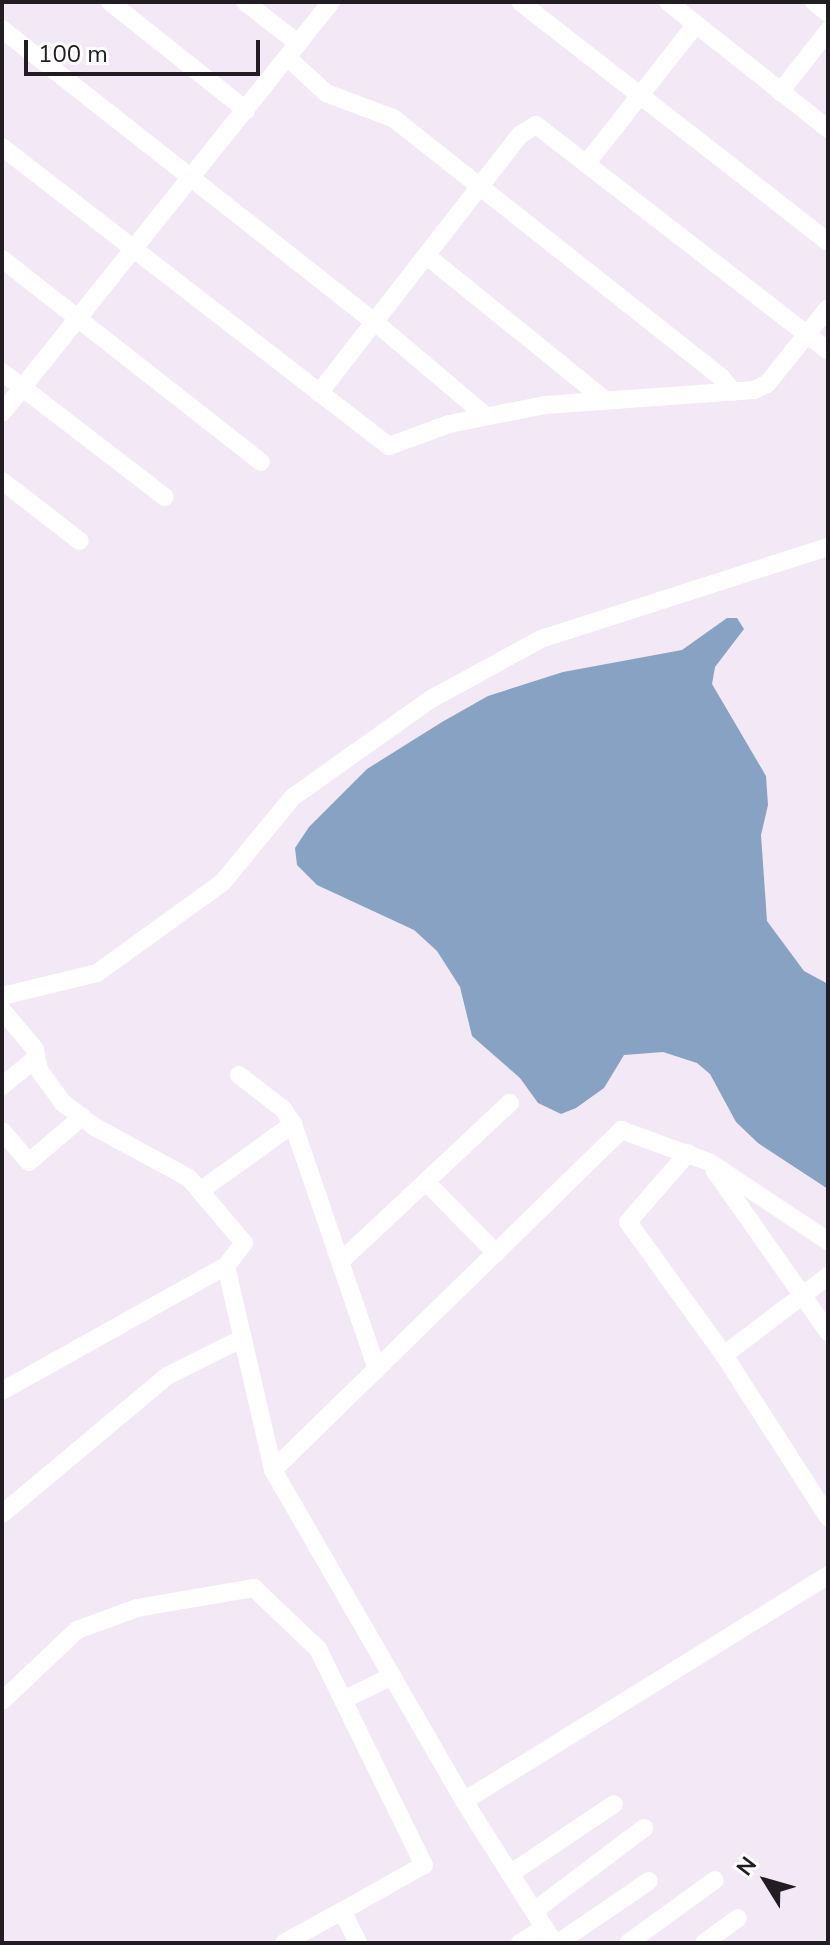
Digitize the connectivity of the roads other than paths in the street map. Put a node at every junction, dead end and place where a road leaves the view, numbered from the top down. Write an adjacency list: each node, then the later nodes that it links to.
1 (110, 2): 14 (street)
2 (245, 2): 11 (street)
3 (331, 2): 11 (street)
4 (520, 2): 13 (street)
5 (668, 2): 8 (street)
6 (814, 2): 7 (street)
7 (828, 13)
8 (696, 24): 12 (street); 13 (street)
9 (2, 29): 18 (street)
10 (828, 31): 12 (street)
11 (294, 51): 14 (street); 19 (street)
12 (780, 92): 15 (street)
13 (641, 95): 17 (street); 20 (street)
14 (246, 110): 18 (street)
15 (828, 129)
16 (2, 147): 21 (street)
17 (586, 164): 19 (street); 27 (street)
18 (189, 178): 21 (street); 26 (street)
19 (481, 189): 22 (street); 31 (street)
20 (828, 242)
21 (134, 249): 25 (street); 32 (street)
22 (428, 257): 26 (street); 33 (street)
23 (2, 259): 25 (street)
24 (828, 308): 27 (street)
25 (77, 318): 30 (street); 36 (street)
26 (376, 323): 32 (street); 35 (street)
27 (806, 335): 28 (street); 31 (street)
28 (828, 351)
29 (2, 372): 30 (street)
30 (22, 388): 34 (street); 38 (street)
31 (733, 392): 33 (street)
32 (319, 393): 35 (street)
33 (605, 400): 35 (street)
34 (2, 413)
35 (485, 415)
36 (261, 462)
37 (2, 481): 39 (street)
38 (165, 497)
39 (80, 541)
40 (828, 547): 41 (street)
41 (2, 996)
42 (2, 1010): 43 (street)
43 (35, 1059): 45 (street); 47 (street)
44 (239, 1075): 48 (street)
45 (2, 1086)
46 (510, 1103): 52 (street)
47 (82, 1117): 49 (street); 53 (street)
48 (293, 1124): 53 (street); 56 (street)
49 (2, 1131)
50 (688, 1153): 51 (street); 55 (street); 62 (street)
51 (709, 1162): 54 (street); 59 (street)
52 (428, 1184): 55 (street); 56 (street)
53 (200, 1191): 57 (street)
54 (828, 1241)
55 (496, 1253): 63 (street)
56 (342, 1260): 63 (street)
57 (226, 1266): 61 (street); 64 (street)
58 (828, 1276): 59 (street)
59 (803, 1296): 60 (street); 62 (street)
60 (828, 1332)
61 (243, 1338): 65 (street); 66 (street)
62 (724, 1355): 67 (street)
63 (377, 1369): 65 (street)
64 (2, 1391)
65 (273, 1470): 69 (street)
66 (2, 1514)
67 (828, 1517)
68 (828, 1575): 72 (street)
69 (392, 1676): 70 (street); 72 (street)
70 (343, 1700): 71 (street); 78 (street)
71 (2, 1701)
72 (464, 1801): 75 (street)
73 (614, 1804): 75 (street)
74 (644, 1828): 79 (street)
75 (510, 1874): 79 (street)
76 (715, 1880): 85 (street)
77 (649, 1881): 81 (street)
78 (342, 1911): 82 (street); 83 (street)
79 (534, 1911): 81 (street)
80 (738, 1918): 86 (street)
81 (552, 1938): 84 (street)
82 (284, 1943)
83 (358, 1943)
84 (520, 1943)
85 (628, 1943)
86 (704, 1943)

